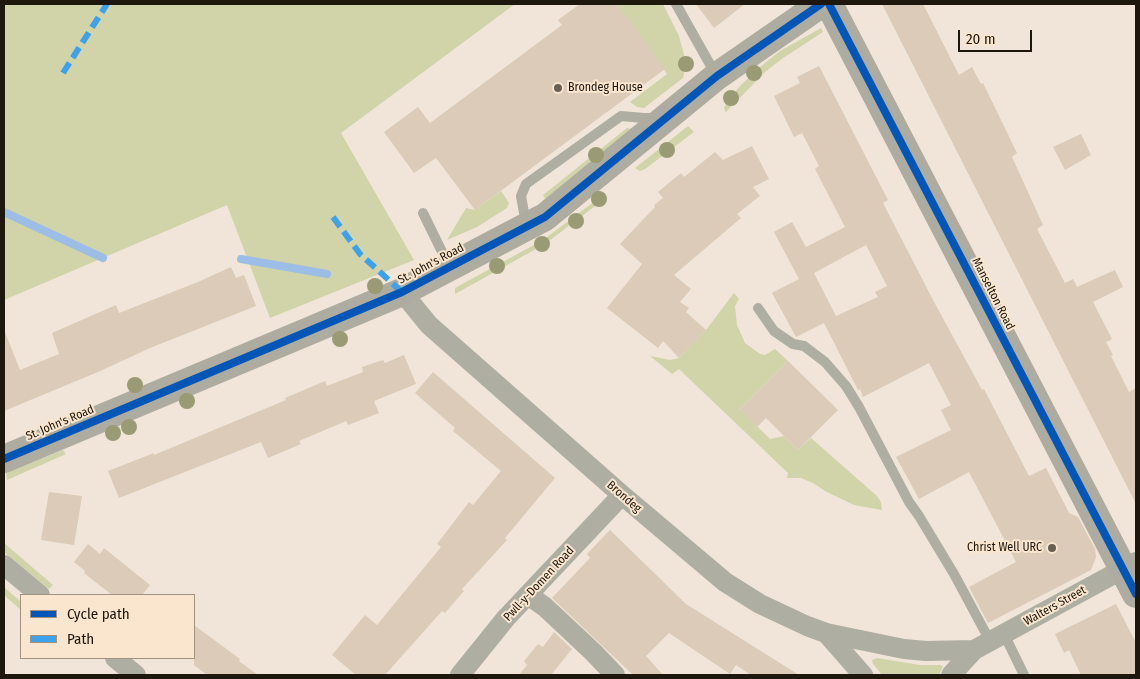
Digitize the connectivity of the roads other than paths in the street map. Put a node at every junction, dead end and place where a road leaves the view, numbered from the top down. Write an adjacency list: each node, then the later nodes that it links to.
1 (676, 4): 4 (lane)
2 (820, 4): 4 (street, St. John's Road)
3 (829, 4): 14 (street, Manselton Road)
4 (716, 76): 5 (street, St. John's Road)
5 (666, 117): 7 (street, St. John's Road); 7 (lane)
6 (423, 213): 8 (lane)
7 (526, 227): 8 (street, St. John's Road)
8 (449, 267): 9 (street, St. John's Road)
9 (402, 292): 11 (street, St. John's Road); 12 (street, Brondeg)
10 (758, 308): 19 (lane)
11 (4, 459)
12 (622, 495): 17 (street, Pwll-y-Domen Road); 18 (street, Brondeg)
13 (4, 565): 15 (street)
14 (1130, 566): 16 (street, Manselton Road); 19 (street, Walters Street)
15 (39, 594)
16 (1136, 594)
17 (528, 595): 23 (street, Pwll-y-Domen Road); 24 (street)
18 (826, 632): 19 (street, Walters Street); 21 (street, Brondeg)
19 (989, 642): 25 (street, Walters Street); 26 (lane)
20 (116, 659): 22 (street)
21 (856, 673)
22 (136, 675)
23 (460, 675)
24 (615, 675)
25 (951, 675)
26 (1024, 675)

